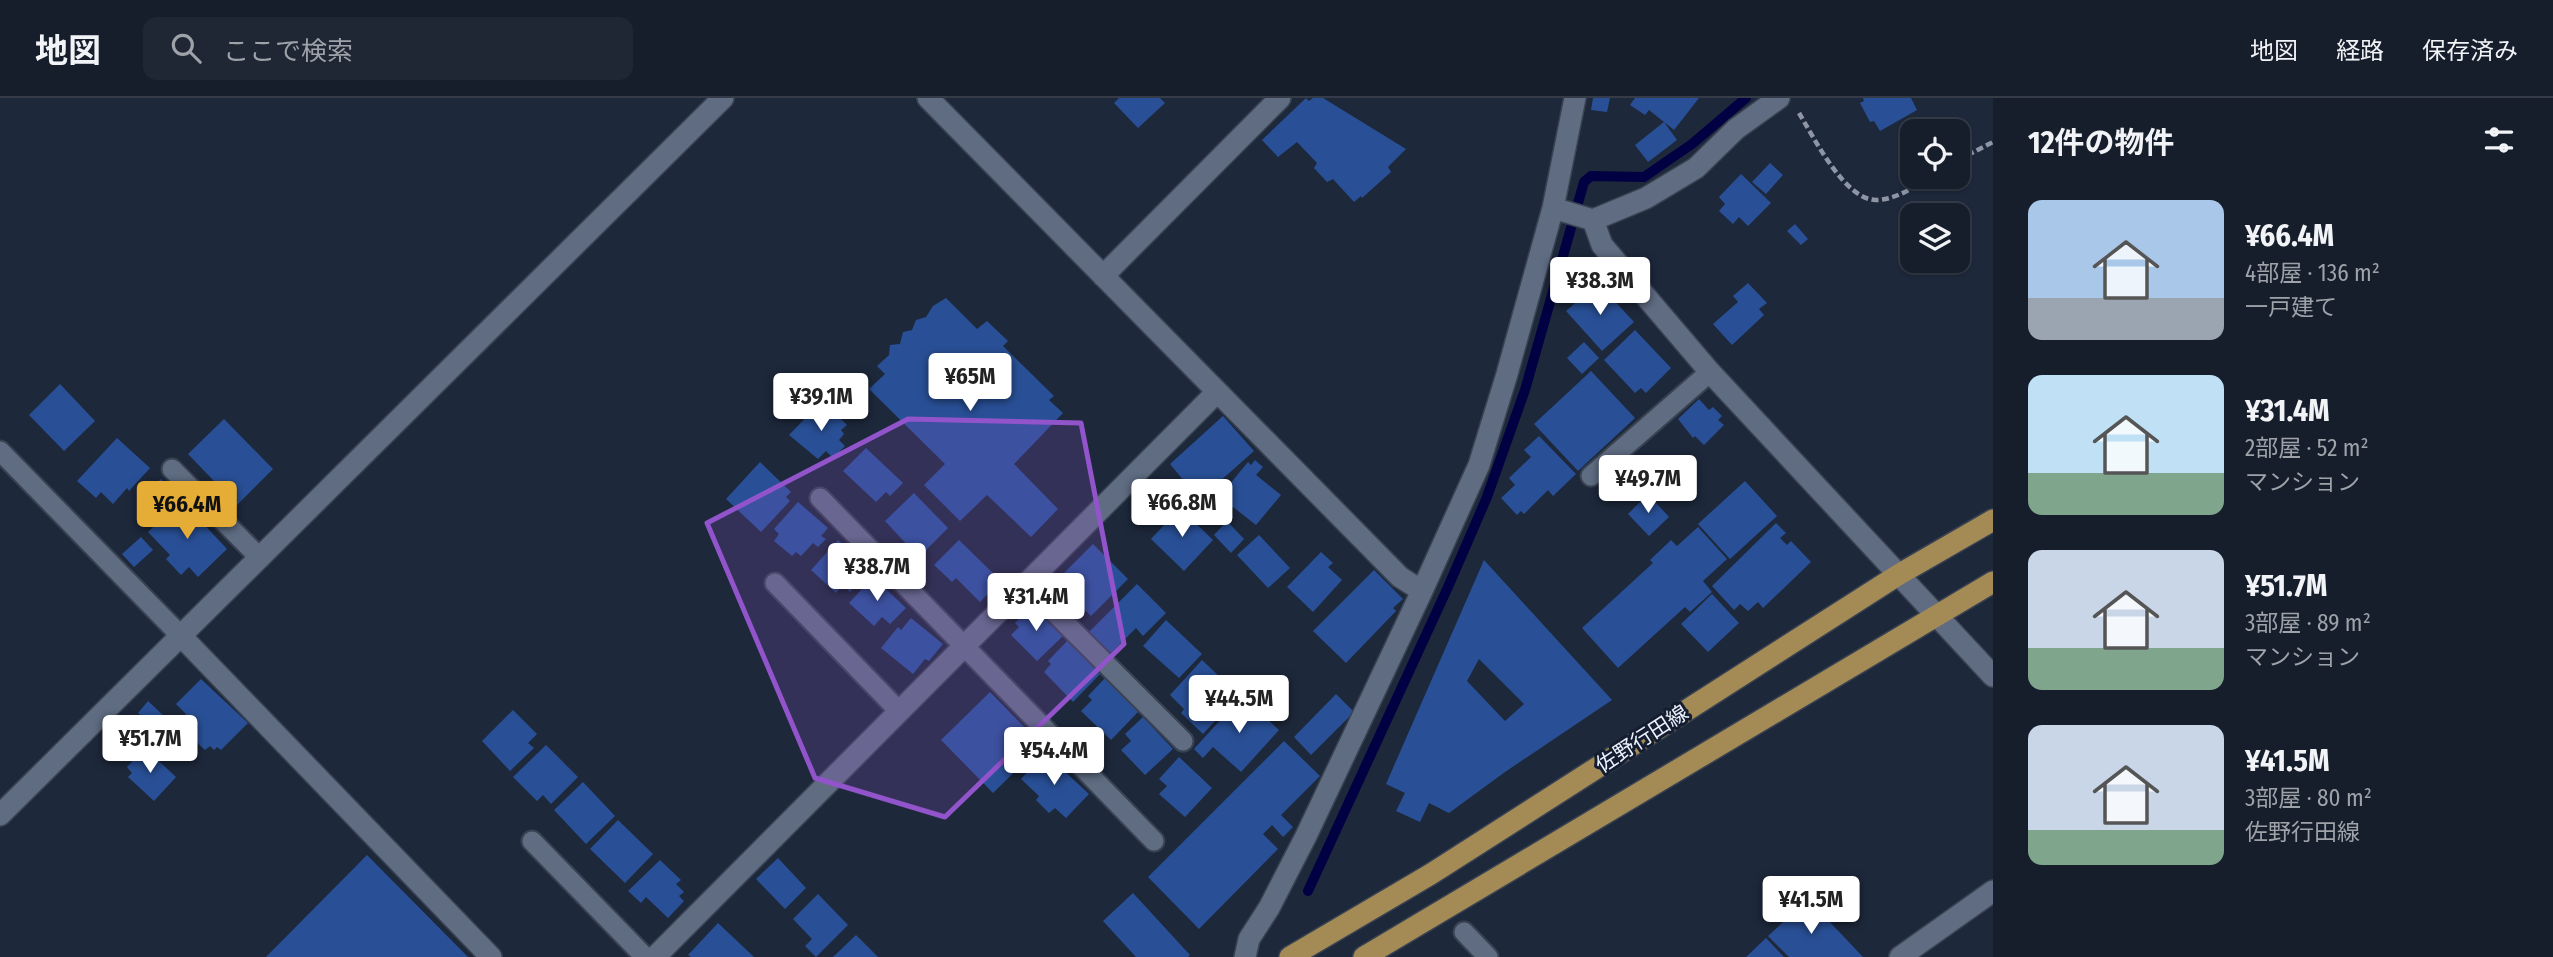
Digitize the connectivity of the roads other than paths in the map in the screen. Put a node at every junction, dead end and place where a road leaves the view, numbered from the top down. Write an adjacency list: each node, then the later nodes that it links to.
1 (723, 98): 16 (street)
2 (929, 98): 8 (street)
3 (1280, 98): 8 (street)
4 (1575, 98): 6 (street)
5 (1788, 104): 7 (street)
6 (1553, 208): 7 (street); 21 (street)
7 (1592, 220): 9 (street)
8 (1103, 276): 10 (street)
9 (1710, 372): 13 (lane); 17 (street)
10 (1217, 392): 20 (street); 21 (street)
11 (0, 451): 23 (lane)
12 (172, 469): 16 (lane)
13 (1591, 476)
14 (820, 498): 24 (lane)
15 (1993, 520): 17 (main road, 佐野行田線)
16 (260, 558): 23 (street)
17 (1898, 575): 22 (street); 37 (main road, 佐野行田線)
18 (1993, 582): 22 (main road, 佐野行田線)
19 (775, 583): 26 (lane)
20 (1026, 584): 24 (street); 27 (lane)
21 (1422, 591): 36 (street)
22 (1936, 617): 25 (street); 38 (main road, 佐野行田線)
23 (181, 636): 28 (street); 33 (street)
24 (963, 647): 26 (street); 30 (lane)
25 (1993, 676)
26 (900, 711): 35 (street)
27 (1183, 741)
28 (0, 815)
29 (532, 841): 34 (lane)
30 (1154, 841)
31 (1993, 891): 40 (street)
32 (1464, 932): 39 (lane)
33 (491, 957)
34 (645, 957)
35 (655, 957)
36 (1245, 957)
37 (1290, 957)
38 (1364, 957)
39 (1488, 957)
40 (1900, 957)

